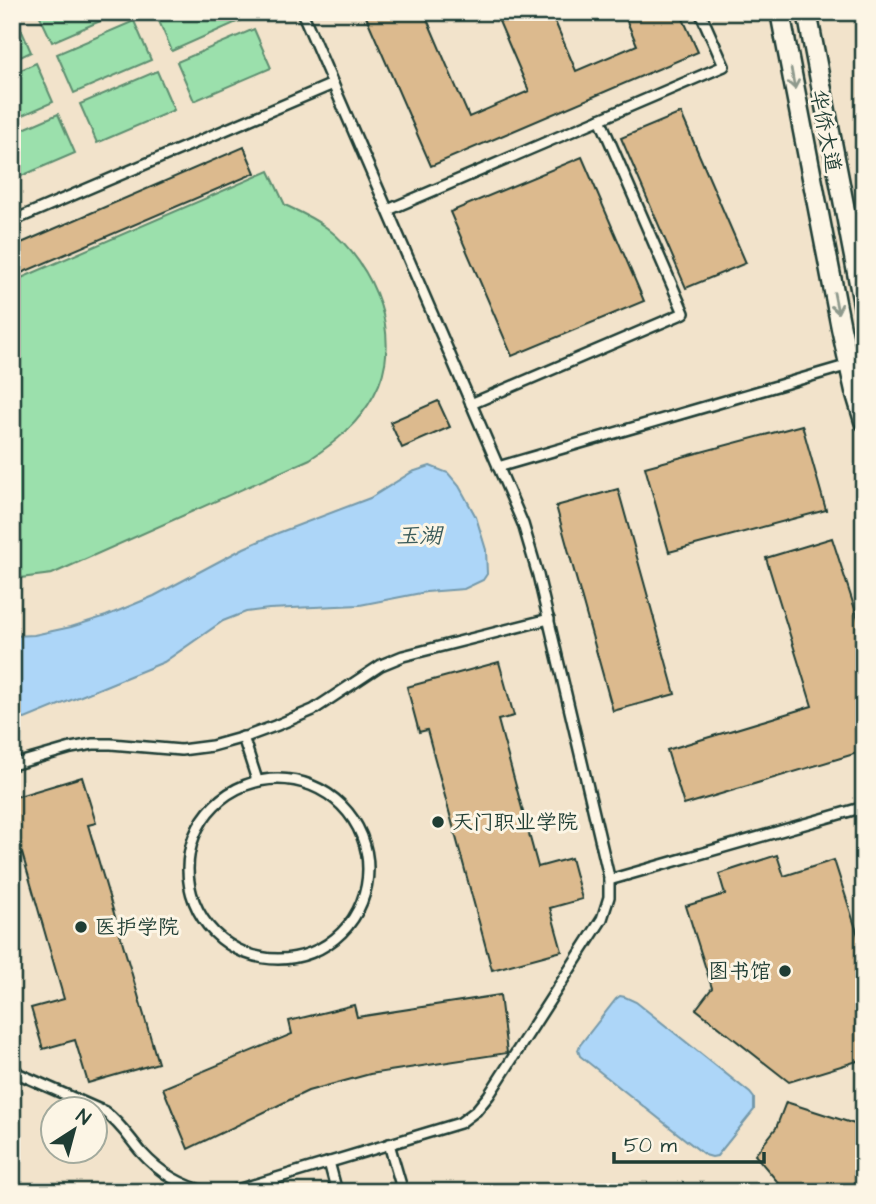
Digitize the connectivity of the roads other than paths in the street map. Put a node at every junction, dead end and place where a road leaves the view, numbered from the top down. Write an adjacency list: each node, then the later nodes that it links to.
1 (302, 12): 5 (lane)
2 (700, 12): 6 (lane)
3 (780, 12): 10 (street, 华侨大道, one-way to 10)
4 (807, 12): 9 (street, 华侨大道)
5 (333, 84): 7 (lane); 8 (lane)
6 (600, 119): 7 (lane); 11 (lane)
7 (388, 210): 11 (lane)
8 (12, 221)
9 (864, 309)
10 (849, 365): 12 (street, 华侨大道); 13 (lane)
11 (471, 404): 13 (lane)
12 (864, 421)
13 (498, 467): 14 (lane)
14 (548, 619): 15 (lane); 19 (lane)
15 (243, 737): 16 (lane); 17 (lane)
16 (12, 765)
17 (257, 780): 17 (lane)
18 (864, 807): 19 (lane)
19 (609, 880): 21 (lane)
20 (12, 1065): 23 (lane)
21 (389, 1144): 22 (lane); 26 (lane)
22 (329, 1162): 24 (lane); 25 (lane)
23 (208, 1192)
24 (230, 1192)
25 (337, 1192)
26 (403, 1192)

